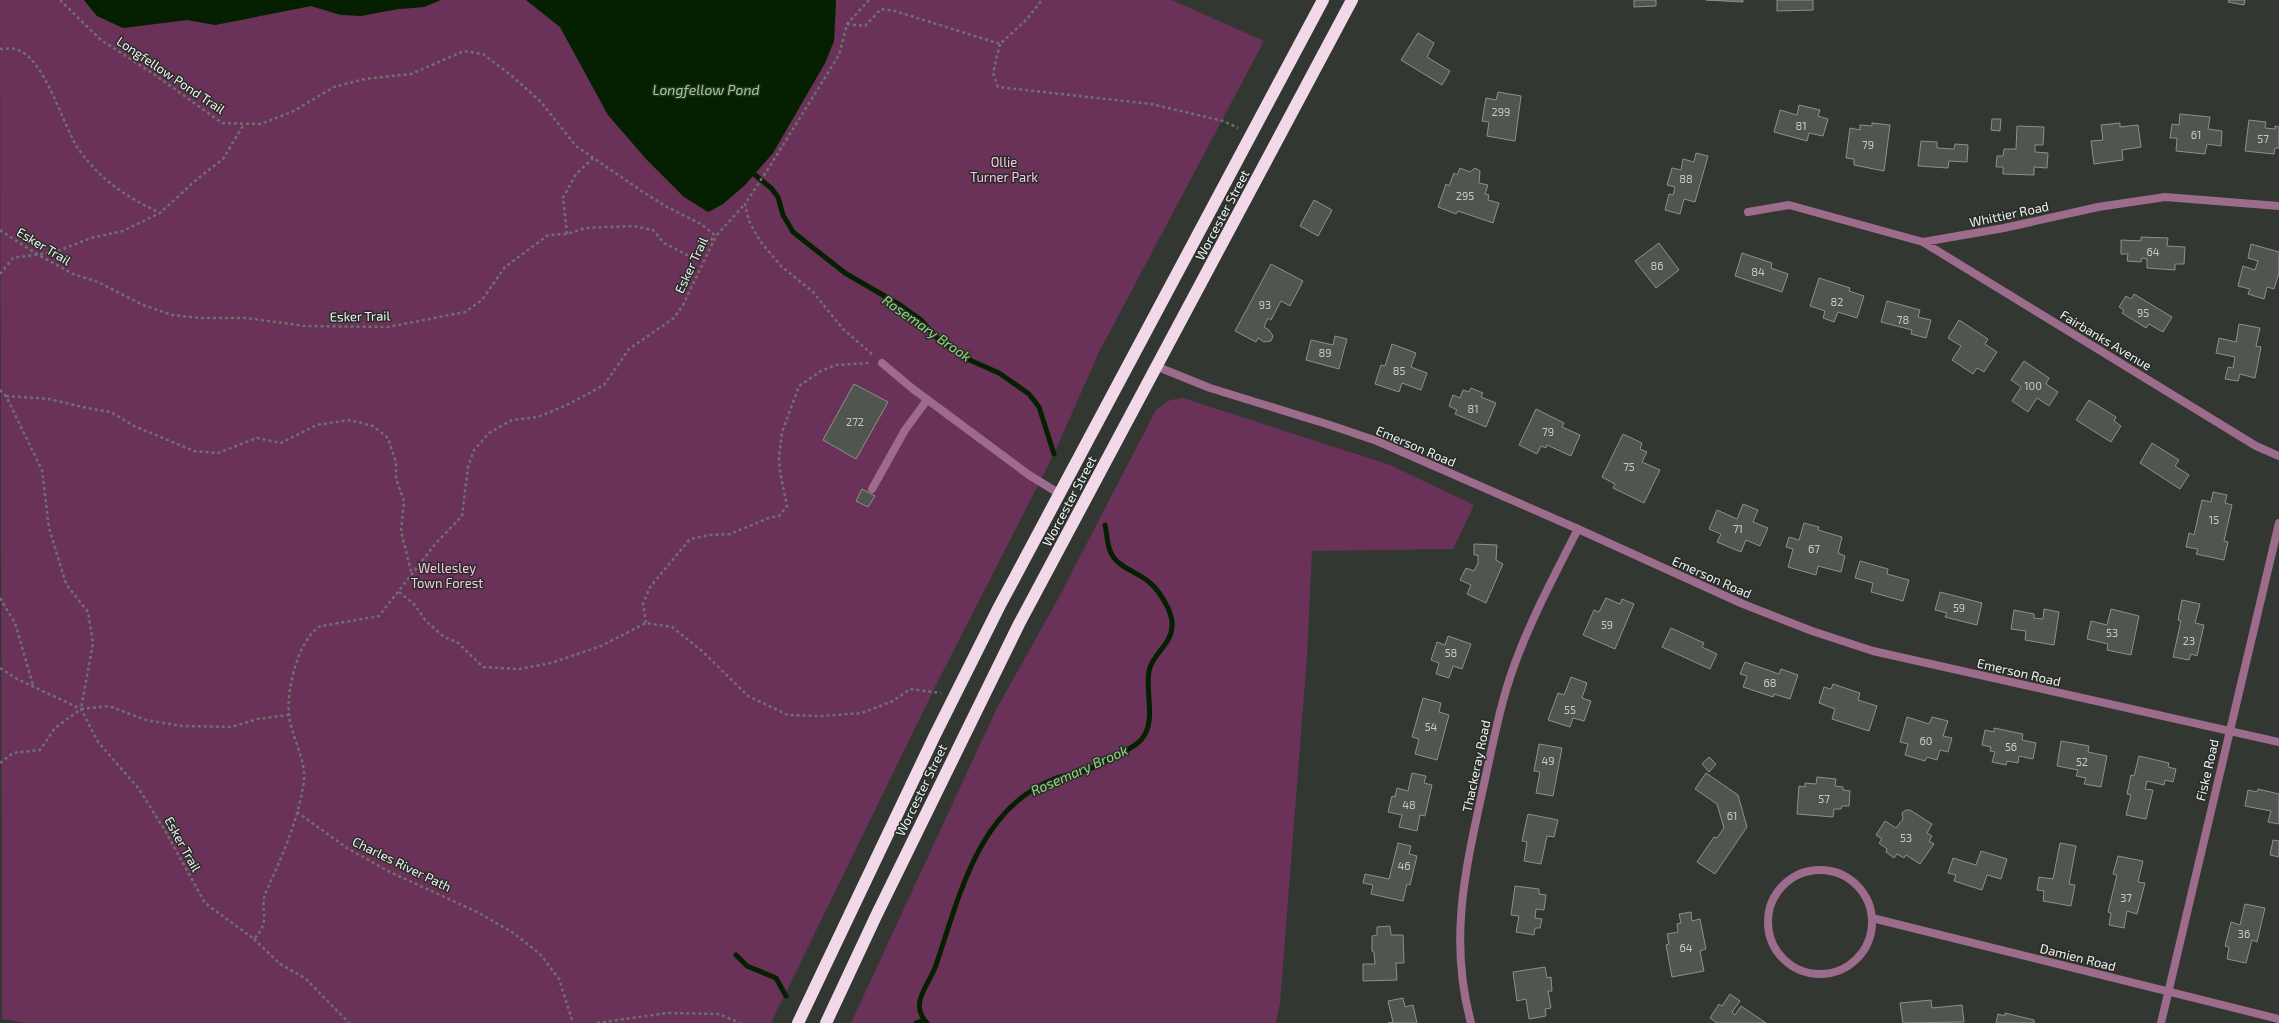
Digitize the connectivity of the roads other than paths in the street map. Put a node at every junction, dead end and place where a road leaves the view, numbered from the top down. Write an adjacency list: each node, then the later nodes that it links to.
1 (1323, 0): 11 (highway, Worcester Street)
2 (1352, 0): 7 (highway, Worcester Street)
3 (2279, 206): 5 (street, Whittier Road)
4 (1748, 212): 5 (street, Whittier Road)
5 (1923, 242): 9 (street, Fairbanks Avenue)
6 (882, 363): 8 (street)
7 (1158, 367): 13 (street, Emerson Road); 20 (highway, Worcester Street)
8 (927, 400): 10 (street); 11 (street)
9 (2279, 456)
10 (872, 489)
11 (1060, 494): 19 (highway, Worcester Street)
12 (2279, 523): 14 (street, Fiske Road)
13 (1578, 529): 14 (street, Emerson Road); 21 (street, Thackeray Road)
14 (2229, 730): 15 (street, Emerson Road); 17 (street, Fiske Road)
15 (2279, 742)
16 (1872, 918): 16 (street); 17 (street, Damien Road)
17 (2168, 993): 18 (street, Damien Road); 22 (street, Fiske Road)
18 (2279, 1019)
19 (798, 1023)
20 (826, 1023)
21 (1471, 1023)
22 (2160, 1023)

